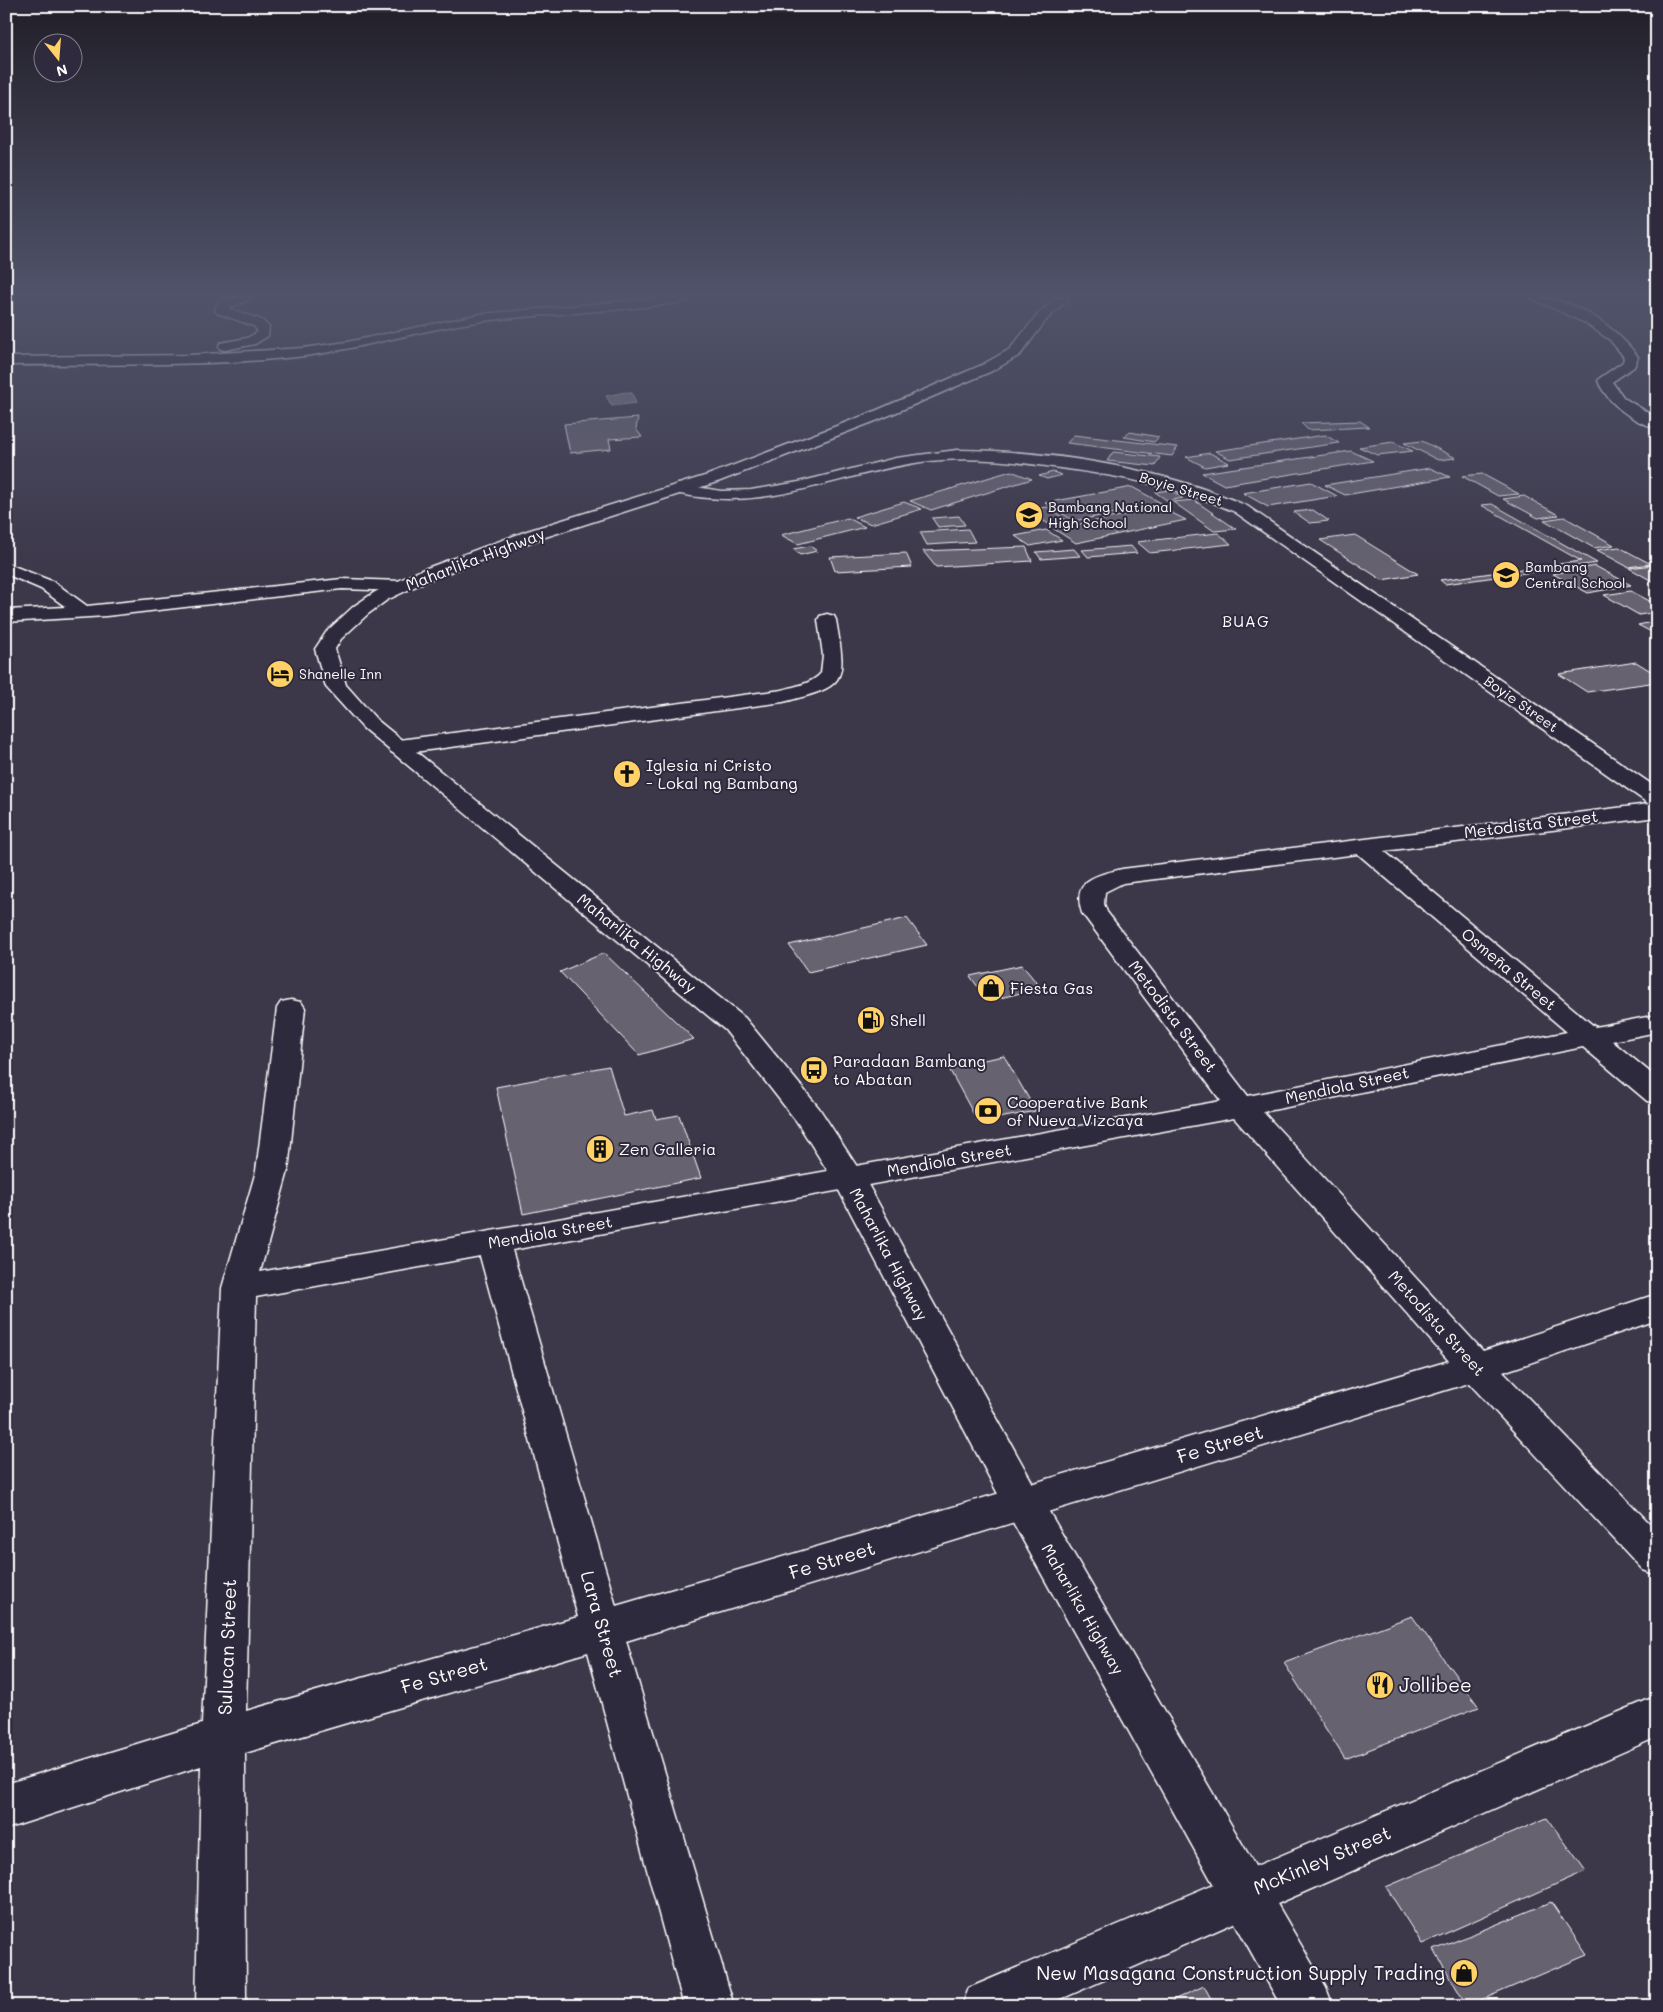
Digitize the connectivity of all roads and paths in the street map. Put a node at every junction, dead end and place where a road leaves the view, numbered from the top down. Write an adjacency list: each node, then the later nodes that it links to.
1 (930, 392): 4 (street, Maharlika Highway)
2 (1610, 392): 3 (street)
3 (1657, 424)
4 (678, 489): 6 (street, Maharlika Highway); 12 (street, Boyie Street)
5 (6, 568): 7 (street)
6 (401, 586): 7 (street); 11 (street, Maharlika Highway)
7 (83, 612): 8 (street)
8 (12, 615): 10 (street)
9 (827, 620): 11 (street)
10 (6, 637)
11 (399, 747): 20 (street, Maharlika Highway)
12 (1657, 799)
13 (1657, 810): 14 (street, Metodista Street)
14 (1362, 845): 17 (street, Osmeña Street); 19 (street, Metodista Street)
15 (291, 1008): 22 (street, Sulucan Street)
16 (1657, 1023): 17 (street, Mendiola Street)
17 (1588, 1036): 18 (street, Osmeña Street); 19 (street, Mendiola Street)
18 (1657, 1094)
19 (1241, 1107): 20 (street, Mendiola Street); 24 (street, Metodista Street)
20 (849, 1179): 21 (street, Mendiola Street); 25 (street, Maharlika Highway)
21 (493, 1243): 22 (street, Mendiola Street); 27 (street, Lara Street)
22 (239, 1288): 29 (street, Sulucan Street)
23 (1657, 1307): 24 (street, Fe Street)
24 (1476, 1367): 25 (street, Fe Street); 26 (street, Metodista Street)
25 (1023, 1503): 27 (street, Fe Street); 31 (street, Maharlika Highway)
26 (1657, 1558)
27 (603, 1629): 29 (street, Fe Street); 33 (street, Lara Street)
28 (1657, 1716): 31 (street, McKinley Street)
29 (224, 1738): 30 (street, Fe Street); 32 (street, Sulucan Street)
30 (6, 1807)
31 (1244, 1894): 34 (street, McKinley Street); 35 (street, Maharlika Highway)
32 (222, 2006)
33 (709, 2006)
34 (987, 2006)
35 (1308, 2006)

